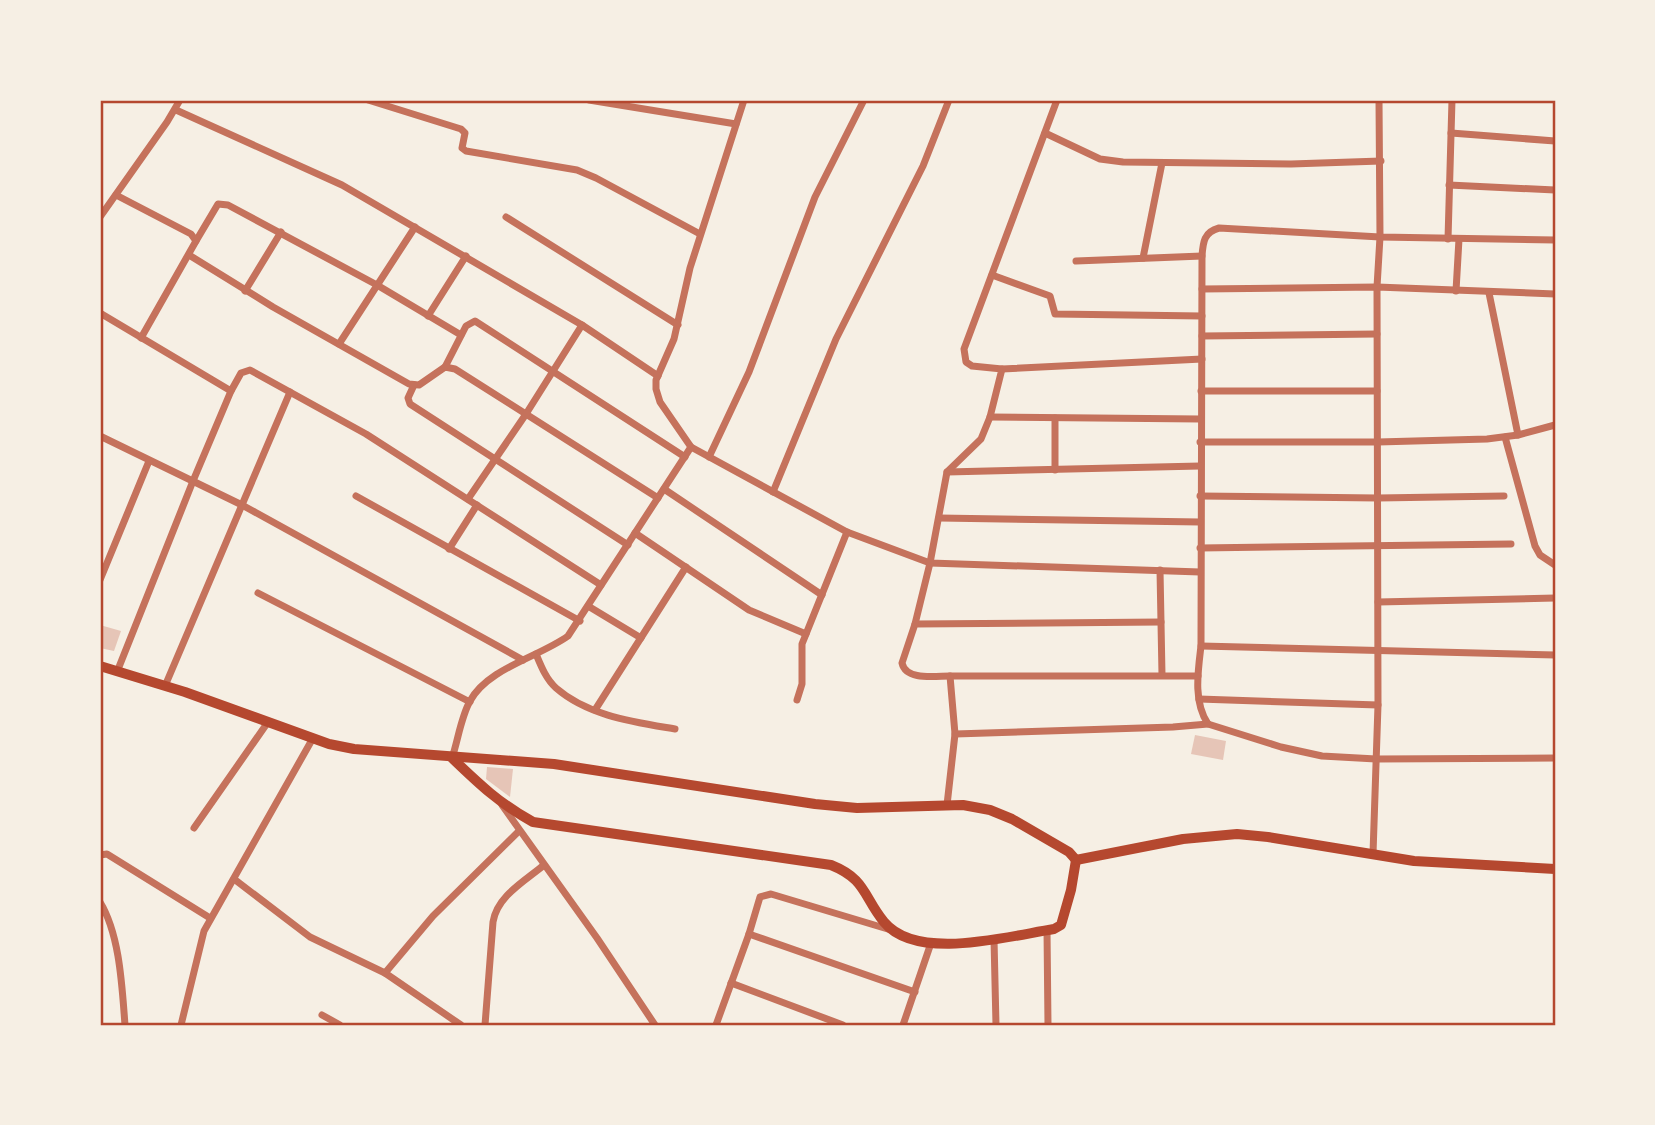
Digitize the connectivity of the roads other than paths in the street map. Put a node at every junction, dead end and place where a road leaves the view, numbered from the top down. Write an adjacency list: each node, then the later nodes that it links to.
1 (180, 100): 10 (street)
2 (368, 100): 24 (street)
3 (589, 100): 11 (street)
4 (744, 100): 11 (street)
5 (864, 100): 75 (street)
6 (949, 100): 83 (street)
7 (1057, 100): 13 (street)
8 (1379, 100): 15 (street)
9 (1452, 100): 12 (street)
10 (176, 110): 19 (street); 22 (street)
11 (736, 124): 24 (street)
12 (1451, 133): 14 (street); 17 (street)
13 (1045, 134): 16 (street); 35 (street)
14 (1555, 141)
15 (1381, 161): 16 (street); 25 (street)
16 (1162, 163): 33 (street)
17 (1449, 185): 18 (street); 26 (street)
18 (1555, 190)
19 (116, 195): 20 (street); 29 (street)
20 (100, 217)
21 (506, 217): 47 (street)
22 (415, 227): 31 (street); 36 (street)
23 (281, 232): 29 (street); 36 (street); 39 (street)
24 (701, 234): 47 (street)
25 (1380, 236): 26 (street); 32 (street); 37 (street)
26 (1448, 239): 27 (street)
27 (1459, 239): 28 (street); 40 (street)
28 (1555, 240)
29 (196, 241): 30 (street)
30 (189, 255): 39 (street); 51 (street)
31 (466, 256): 44 (street); 46 (street)
32 (1202, 256): 33 (street); 38 (street)
33 (1143, 258): 34 (street)
34 (1076, 261)
35 (992, 275): 45 (street); 55 (street)
36 (377, 285): 44 (street); 52 (street)
37 (1377, 287): 38 (street); 40 (street); 48 (street)
38 (1202, 289): 45 (street)
39 (245, 290): 52 (street)
40 (1456, 291): 41 (street)
41 (1489, 293): 42 (street); 68 (street)
42 (1555, 294)
43 (100, 313): 51 (street)
44 (428, 316): 49 (street)
45 (1202, 316): 50 (street)
46 (582, 325): 56 (street); 57 (street)
47 (678, 326): 57 (street)
48 (1377, 334): 50 (street); 62 (street)
49 (461, 335): 54 (street); 56 (street)
50 (1202, 335): 53 (street)
51 (141, 338): 59 (street)
52 (339, 344): 58 (street)
53 (1202, 359): 55 (street); 61 (street)
54 (445, 368): 58 (street); 63 (street)
55 (1003, 369): 64 (street)
56 (553, 371): 63 (street); 74 (street)
57 (658, 376): 73 (street)
58 (414, 385): 76 (street)
59 (231, 391): 60 (street); 81 (street)
60 (290, 391): 89 (street); 90 (street)
61 (1201, 391): 62 (street); 66 (street)
62 (1377, 391): 72 (street)
63 (526, 414): 76 (street); 87 (street)
64 (990, 417): 65 (street); 80 (street)
65 (1055, 418): 66 (street); 79 (street)
66 (1200, 419): 71 (street)
67 (1555, 425): 68 (street)
68 (1518, 435): 70 (street)
69 (100, 436): 77 (street)
70 (1505, 437): 72 (street); 102 (street)
71 (1200, 442): 72 (street); 78 (street)
72 (1378, 442): 88 (street)
73 (691, 447): 74 (street); 75 (street)
74 (685, 457): 82 (street)
75 (709, 457): 83 (street)
76 (495, 459): 89 (street); 97 (street)
77 (149, 461): 81 (street); 106 (street)
78 (1200, 466): 79 (street); 85 (street)
79 (1055, 470): 80 (street)
80 (947, 472): 92 (street)
81 (193, 481): 90 (street); 124 (street)
82 (664, 489): 87 (street); 109 (street)
83 (773, 492): 94 (street)
84 (356, 496): 100 (street)
85 (1200, 496): 88 (street); 93 (street)
86 (1504, 496): 88 (street)
87 (658, 498): 95 (street)
88 (1378, 498): 98 (street)
89 (468, 499): 91 (street)
90 (242, 505): 122 (street); 128 (street)
91 (477, 505): 100 (street); 107 (street)
92 (939, 518): 93 (street); 101 (street)
93 (1200, 522): 99 (street)
94 (847, 532): 101 (street); 109 (street)
95 (635, 533): 97 (street); 103 (street)
96 (1511, 544): 98 (street)
97 (628, 545): 107 (street)
98 (1378, 546): 99 (street); 111 (street)
99 (1200, 548): 105 (street)
100 (449, 549): 113 (street)
101 (930, 563): 104 (street); 115 (street)
102 (1555, 565)
103 (686, 567): 116 (street); 117 (street)
104 (1160, 570): 105 (street); 114 (street)
105 (1200, 572): 118 (street)
106 (100, 580)
107 (601, 585): 112 (street)
108 (258, 593): 131 (street)
109 (822, 595): 116 (street)
110 (1555, 598): 111 (street)
111 (1378, 601): 119 (street)
112 (588, 606): 113 (street); 117 (street)
113 (580, 621): 120 (street)
114 (1161, 622): 115 (street); 125 (street)
115 (915, 624): 126 (street)
116 (806, 634): 130 (street)
117 (641, 638): 133 (street)
118 (1201, 646): 119 (street); 127 (street)
119 (1377, 651): 121 (street); 132 (street)
120 (536, 654): 122 (street); 133 (street)
121 (1555, 655)
122 (523, 660): 131 (street)
123 (100, 666): 124 (main road)
124 (117, 672): 128 (main road)
125 (1162, 675): 126 (street); 127 (street)
126 (950, 676): 137 (street)
127 (1198, 676): 129 (street)
128 (165, 686): 134 (main road)
129 (1199, 699): 132 (street); 135 (street)
130 (797, 700)
131 (470, 702): 139 (street)
132 (1378, 705): 141 (street)
133 (595, 710): 136 (street)
134 (268, 722): 138 (main road); 144 (street)
135 (1209, 724): 137 (street); 141 (street)
136 (675, 729)
137 (955, 734): 143 (street)
138 (313, 738): 139 (main road); 151 (street)
139 (452, 758): 142 (main road); 143 (main road)
140 (1555, 758): 141 (street)
141 (1376, 760): 146 (street)
142 (502, 805): 145 (street); 154 (main road)
143 (947, 805): 148 (main road)
144 (194, 828)
145 (519, 831): 149 (street); 159 (street)
146 (1374, 854): 148 (main road); 150 (main road)
147 (100, 855): 153 (street)
148 (1076, 860): 155 (main road)
149 (544, 865): 167 (street); 168 (street)
150 (1555, 869)
151 (234, 879): 153 (street); 159 (street)
152 (101, 905): 163 (street)
153 (210, 918): 164 (street)
154 (891, 930): 156 (street); 158 (main road)
155 (1047, 930): 157 (main road); 173 (street)
156 (749, 934): 160 (street); 161 (street)
157 (994, 939): 158 (main road); 172 (street)
158 (931, 943): 161 (street)
159 (385, 973): 166 (street)
160 (732, 983): 169 (street); 170 (street)
161 (915, 992): 171 (street)
162 (322, 1015): 165 (street)
163 (125, 1025)
164 (181, 1025)
165 (340, 1025)
166 (461, 1025)
167 (485, 1025)
168 (654, 1025)
169 (716, 1025)
170 (843, 1025)
171 (903, 1025)
172 (996, 1025)
173 (1048, 1025)

